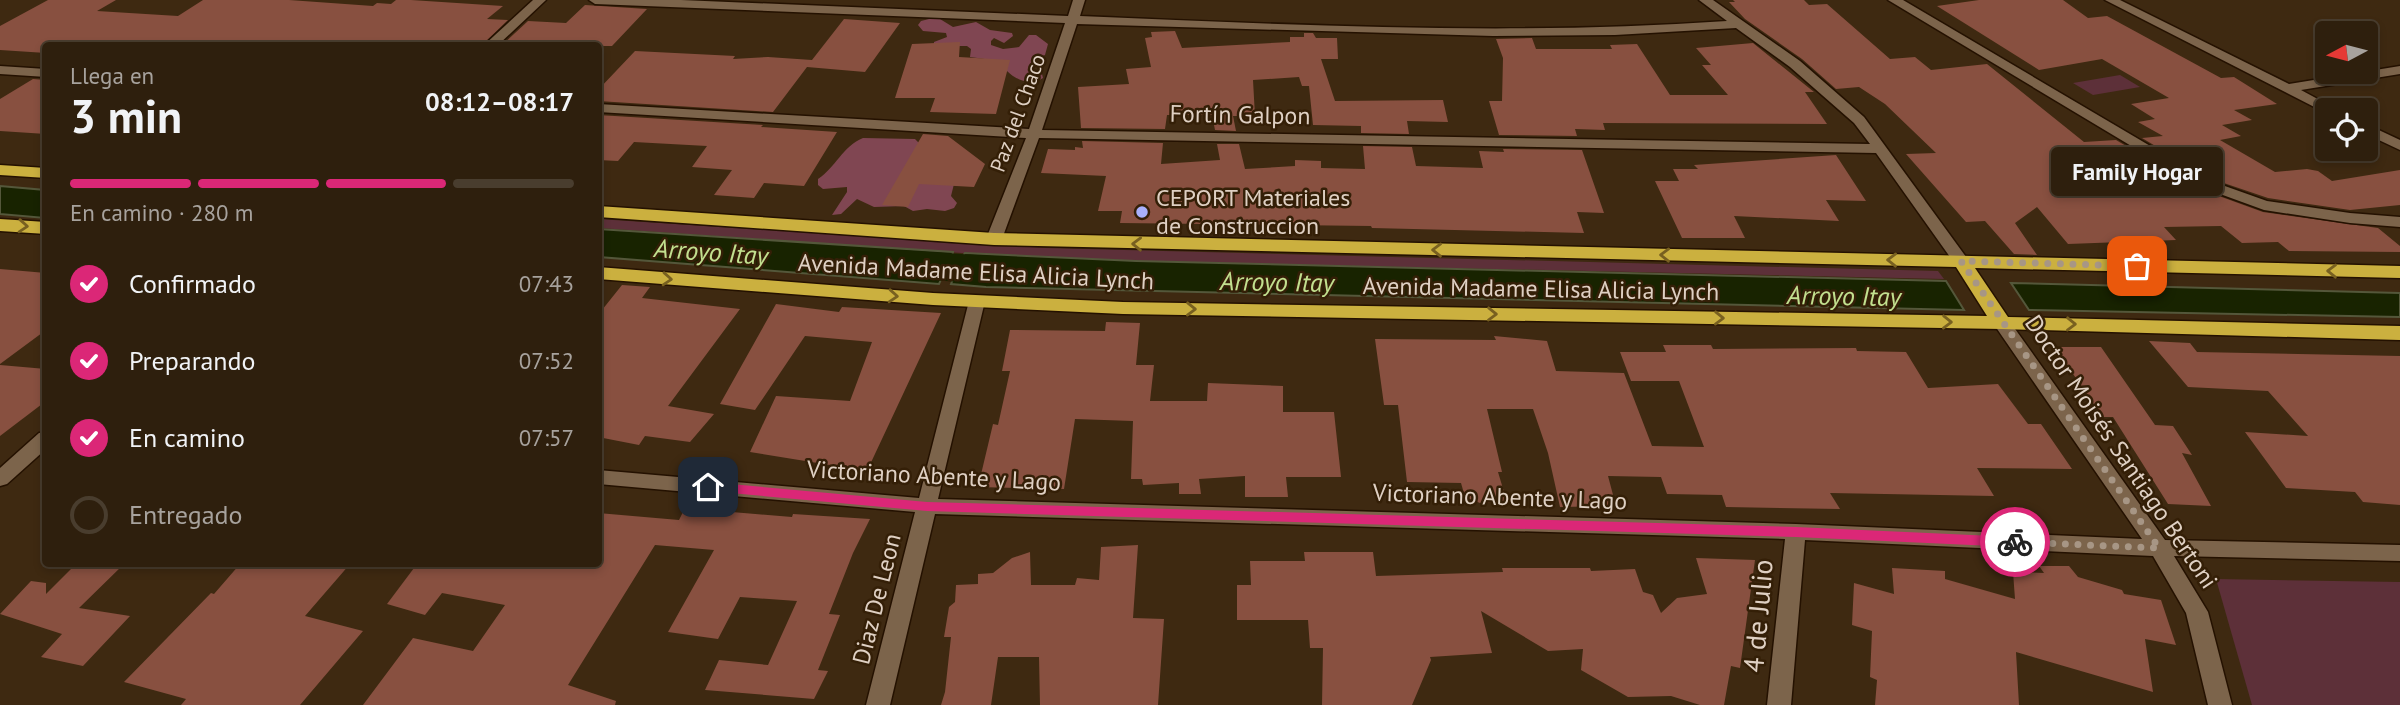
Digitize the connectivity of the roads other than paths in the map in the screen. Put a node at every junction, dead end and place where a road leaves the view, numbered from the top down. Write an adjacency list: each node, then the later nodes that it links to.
1 (540, 0): 9 (street)
2 (595, 0): 7 (street)
3 (1079, 0): 7 (street, Paz del Chaco)
4 (1705, 0): 8 (street)
5 (1894, 0): 23 (street)
6 (2111, 0): 13 (street)
7 (1074, 21): 8 (street); 16 (street, Paz del Chaco)
8 (1737, 24): 19 (street)
9 (493, 42)
10 (0, 70): 12 (street)
11 (2400, 70): 13 (street)
12 (42, 73)
13 (2288, 88): 14 (street)
14 (2315, 102)
15 (602, 108): 16 (street, Fortín Galpon)
16 (1034, 134): 19 (street, Fortín Galpon); 26 (street, Paz del Chaco)
17 (2378, 134): 18 (street)
18 (2400, 146)
19 (1882, 149): 27 (street)
20 (0, 170): 21 (highway)
21 (42, 173)
22 (602, 211): 26 (highway, Avenida Madame Elisa Alicia Lynch)
23 (2400, 222)
24 (0, 225): 25 (highway, one-way to 25)
25 (42, 228)
26 (994, 239): 27 (highway, Avenida Madame Elisa Alicia Lynch, one-way to 26)
27 (1961, 261): 28 (highway, Avenida Madame Elisa Alicia Lynch, one-way to 27); 31 (highway)
28 (2400, 272)
29 (602, 273): 30 (highway, Avenida Madame Elisa Alicia Lynch, one-way to 30)
30 (977, 301): 31 (highway, Avenida Madame Elisa Alicia Lynch, one-way to 31); 36 (street, Diaz De Leon)
31 (1998, 317): 32 (highway, Avenida Madame Elisa Alicia Lynch, one-way to 32); 38 (street, Doctor Moisés Santiago Bertoni)
32 (2400, 333)
33 (42, 441): 35 (street)
34 (602, 477): 36 (street, Victoriano Abente y Lago)
35 (0, 478)
36 (927, 506): 37 (street, Victoriano Abente y Lago); 40 (street, Diaz De Leon)
37 (1796, 532): 38 (street, Victoriano Abente y Lago); 41 (street, 4 de Julio)
38 (2159, 548): 39 (street, Victoriano Abente y Lago); 42 (street, Doctor Moisés Santiago Bertoni)
39 (2400, 553)
40 (878, 705)
41 (1779, 705)
42 (2220, 705)

